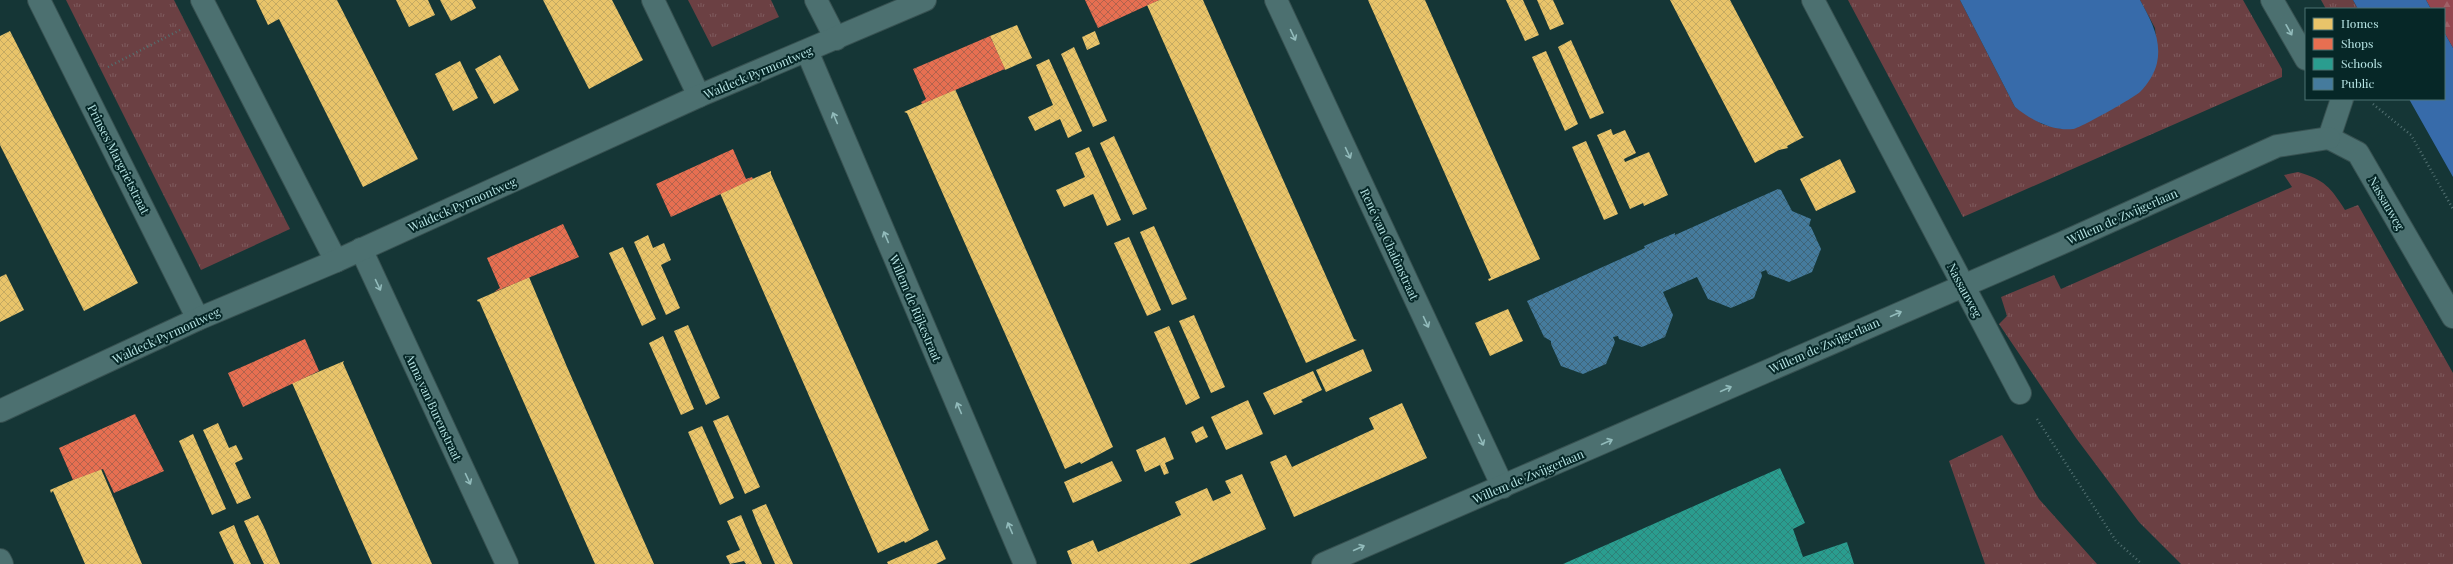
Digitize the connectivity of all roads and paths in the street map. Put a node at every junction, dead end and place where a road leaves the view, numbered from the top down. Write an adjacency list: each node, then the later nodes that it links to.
1 (39, 0): 12 (street, Prinses Margrietstraat)
2 (653, 0): 13 (street)
3 (816, 0): 9 (street)
4 (925, 0): 9 (street, Waldeck Pyrmontweg)
5 (1276, 0): 25 (street, René van Chalônstraat, one-way to 25)
6 (1813, 0): 20 (street, Nassauweg)
7 (2272, 0): 11 (street, one-way to 11)
8 (205, 7): 12 (path); 19 (street)
9 (836, 39): 10 (street, Waldeck Pyrmontweg)
10 (807, 51): 13 (street, Waldeck Pyrmontweg); 29 (street, Willem de Rijkestraat, one-way to 10)
11 (2305, 57)
12 (80, 81): 22 (street, Prinses Margrietstraat)
13 (699, 96): 18 (street, Waldeck Pyrmontweg)
14 (2342, 100): 16 (street)
15 (2368, 100): 17 (path)
16 (2329, 138): 20 (street, Willem de Zwijgerlaan); 21 (street, Nassauweg)
17 (2453, 209)
18 (361, 249): 19 (street, Waldeck Pyrmontweg); 28 (street, Anna van Burenstraat, one-way to 28)
19 (336, 261): 22 (street, Waldeck Pyrmontweg)
20 (1962, 285): 23 (street, Nassauweg); 25 (street, Willem de Zwijgerlaan, one-way to 20)
21 (2453, 317)
22 (198, 319): 24 (street, Waldeck Pyrmontweg)
23 (2020, 393): 31 (path)
24 (0, 411)
25 (1503, 487): 30 (street, Willem de Zwijgerlaan, one-way to 25)
26 (0, 560): 27 (street)
27 (2, 564)
28 (507, 564)
29 (1025, 564)
30 (1323, 564)
31 (2142, 564)

